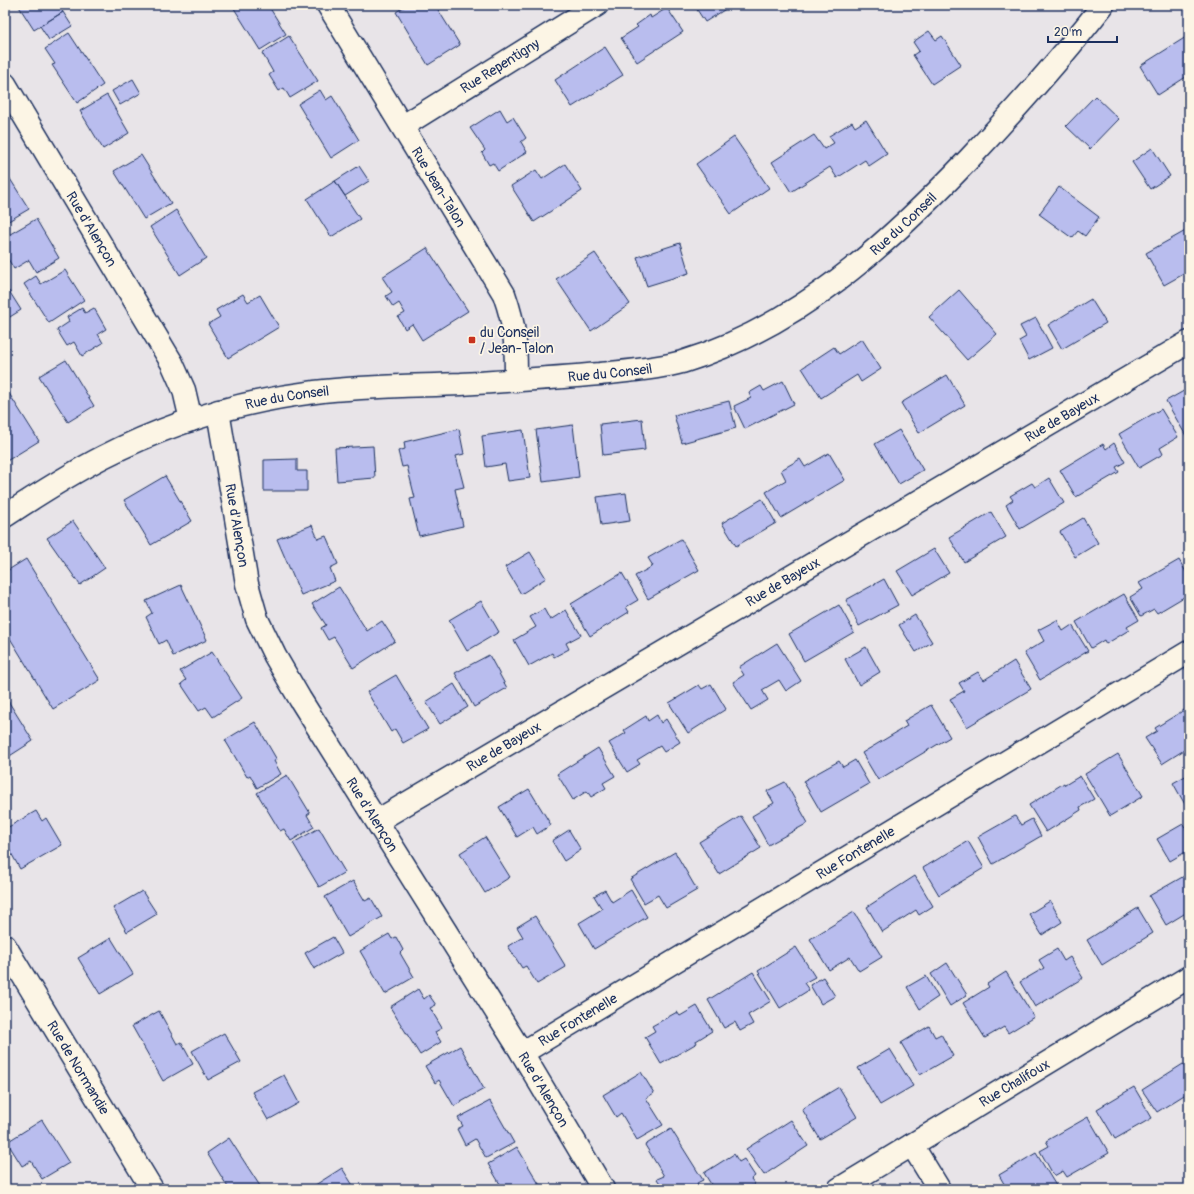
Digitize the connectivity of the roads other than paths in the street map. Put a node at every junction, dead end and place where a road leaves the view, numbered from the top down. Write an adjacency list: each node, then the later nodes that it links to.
1 (328, 5): 5 (street, Rue Jean-Talon)
2 (597, 5): 5 (street, Rue Repentigny)
3 (1103, 5): 7 (street, Rue du Conseil)
4 (5, 84): 9 (street, Rue d'Alençon)
5 (403, 126): 7 (street, Rue Jean-Talon)
6 (1189, 342): 12 (street, Rue de Bayeux)
7 (516, 381): 8 (street, Rue du Conseil)
8 (218, 411): 9 (street, Rue du Conseil); 12 (street, Rue d'Alençon)
9 (191, 420): 10 (street, Rue du Conseil)
10 (5, 516)
11 (1189, 652): 15 (street, Rue Fontenelle)
12 (377, 821): 15 (street, Rue d'Alençon)
13 (5, 946): 17 (street, Rue de Normandie)
14 (1189, 977): 16 (street, Rue Chalifoux)
15 (522, 1054): 18 (street, Rue d'Alençon)
16 (912, 1145): 19 (street, Rue Chalifoux); 20 (street)
17 (152, 1189)
18 (603, 1189)
19 (839, 1189)
20 (939, 1189)

